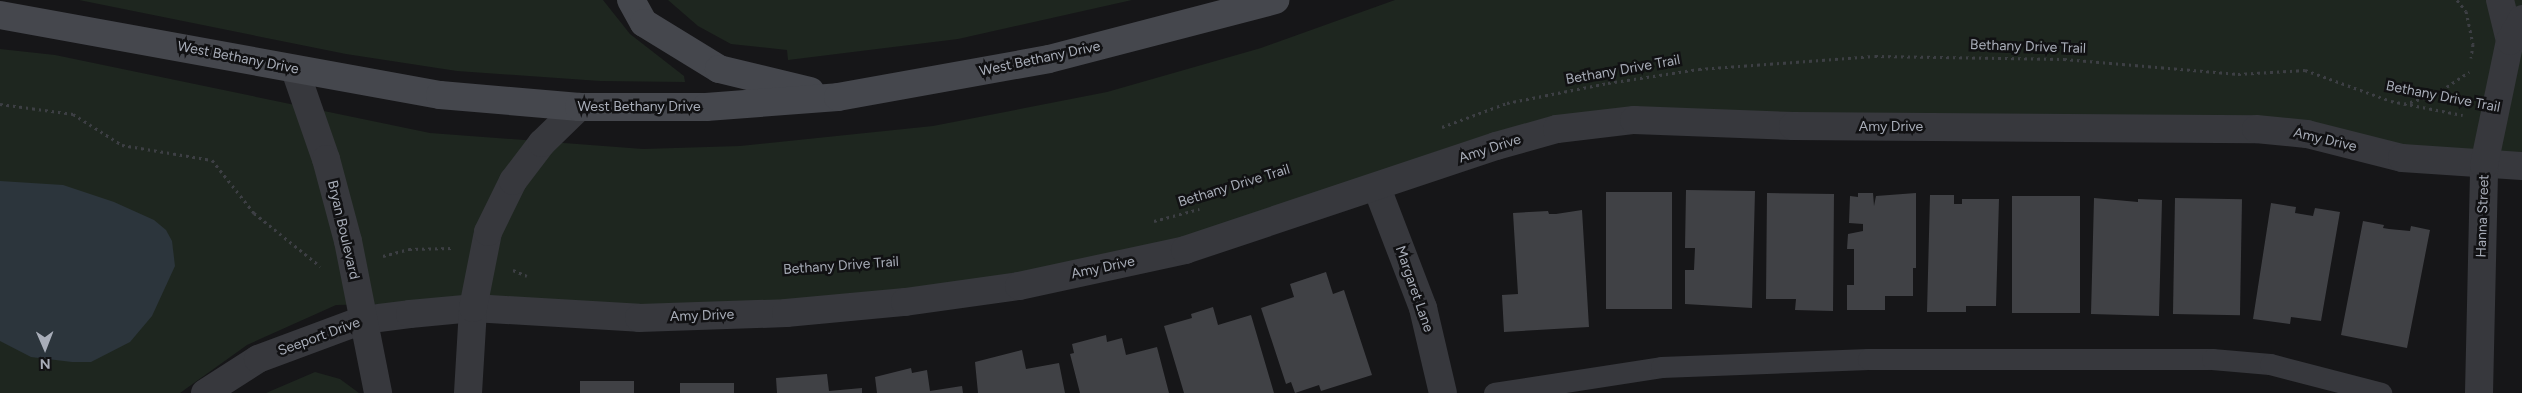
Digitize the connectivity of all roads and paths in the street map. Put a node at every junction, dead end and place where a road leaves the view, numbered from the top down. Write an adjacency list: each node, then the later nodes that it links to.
1 (631, 0): 8 (main road)
2 (1275, 0): 8 (main road, West Bethany Drive)
3 (2457, 0): 10 (path)
4 (2500, 0): 6 (street, Hanna Street)
5 (0, 15): 7 (main road, West Bethany Drive)
6 (2516, 30): 12 (street, Hanna Street)
7 (295, 70): 11 (main road, West Bethany Drive); 20 (street, Bryan Boulevard)
8 (838, 97): 11 (main road, West Bethany Drive)
9 (0, 104): 20 (path)
10 (2404, 104): 12 (path, Bethany Drive Trail); 13 (path, Bethany Drive Trail)
11 (579, 107): 19 (street)
12 (2494, 120): 14 (street, Hanna Street)
13 (1436, 129)
14 (2484, 165): 15 (street, Amy Drive); 16 (street, Amy Drive); 30 (street, Hanna Street)
15 (2522, 166)
16 (1377, 188): 22 (street, Amy Drive); 27 (street, Margaret Lane)
17 (1201, 208): 18 (path, Bethany Drive Trail)
18 (1146, 223)
19 (484, 255): 20 (path); 21 (path); 22 (street)
20 (352, 261): 23 (street, Bryan Boulevard)
21 (534, 277)
22 (473, 308): 23 (street, Seeport Drive); 26 (street)
23 (363, 320): 24 (street, Seeport Drive); 25 (street, Bryan Boulevard)
24 (204, 393)
25 (378, 393)
26 (468, 393)
27 (1443, 393)
28 (1494, 393): 29 (lane)
29 (2381, 393)
30 (2479, 393)

